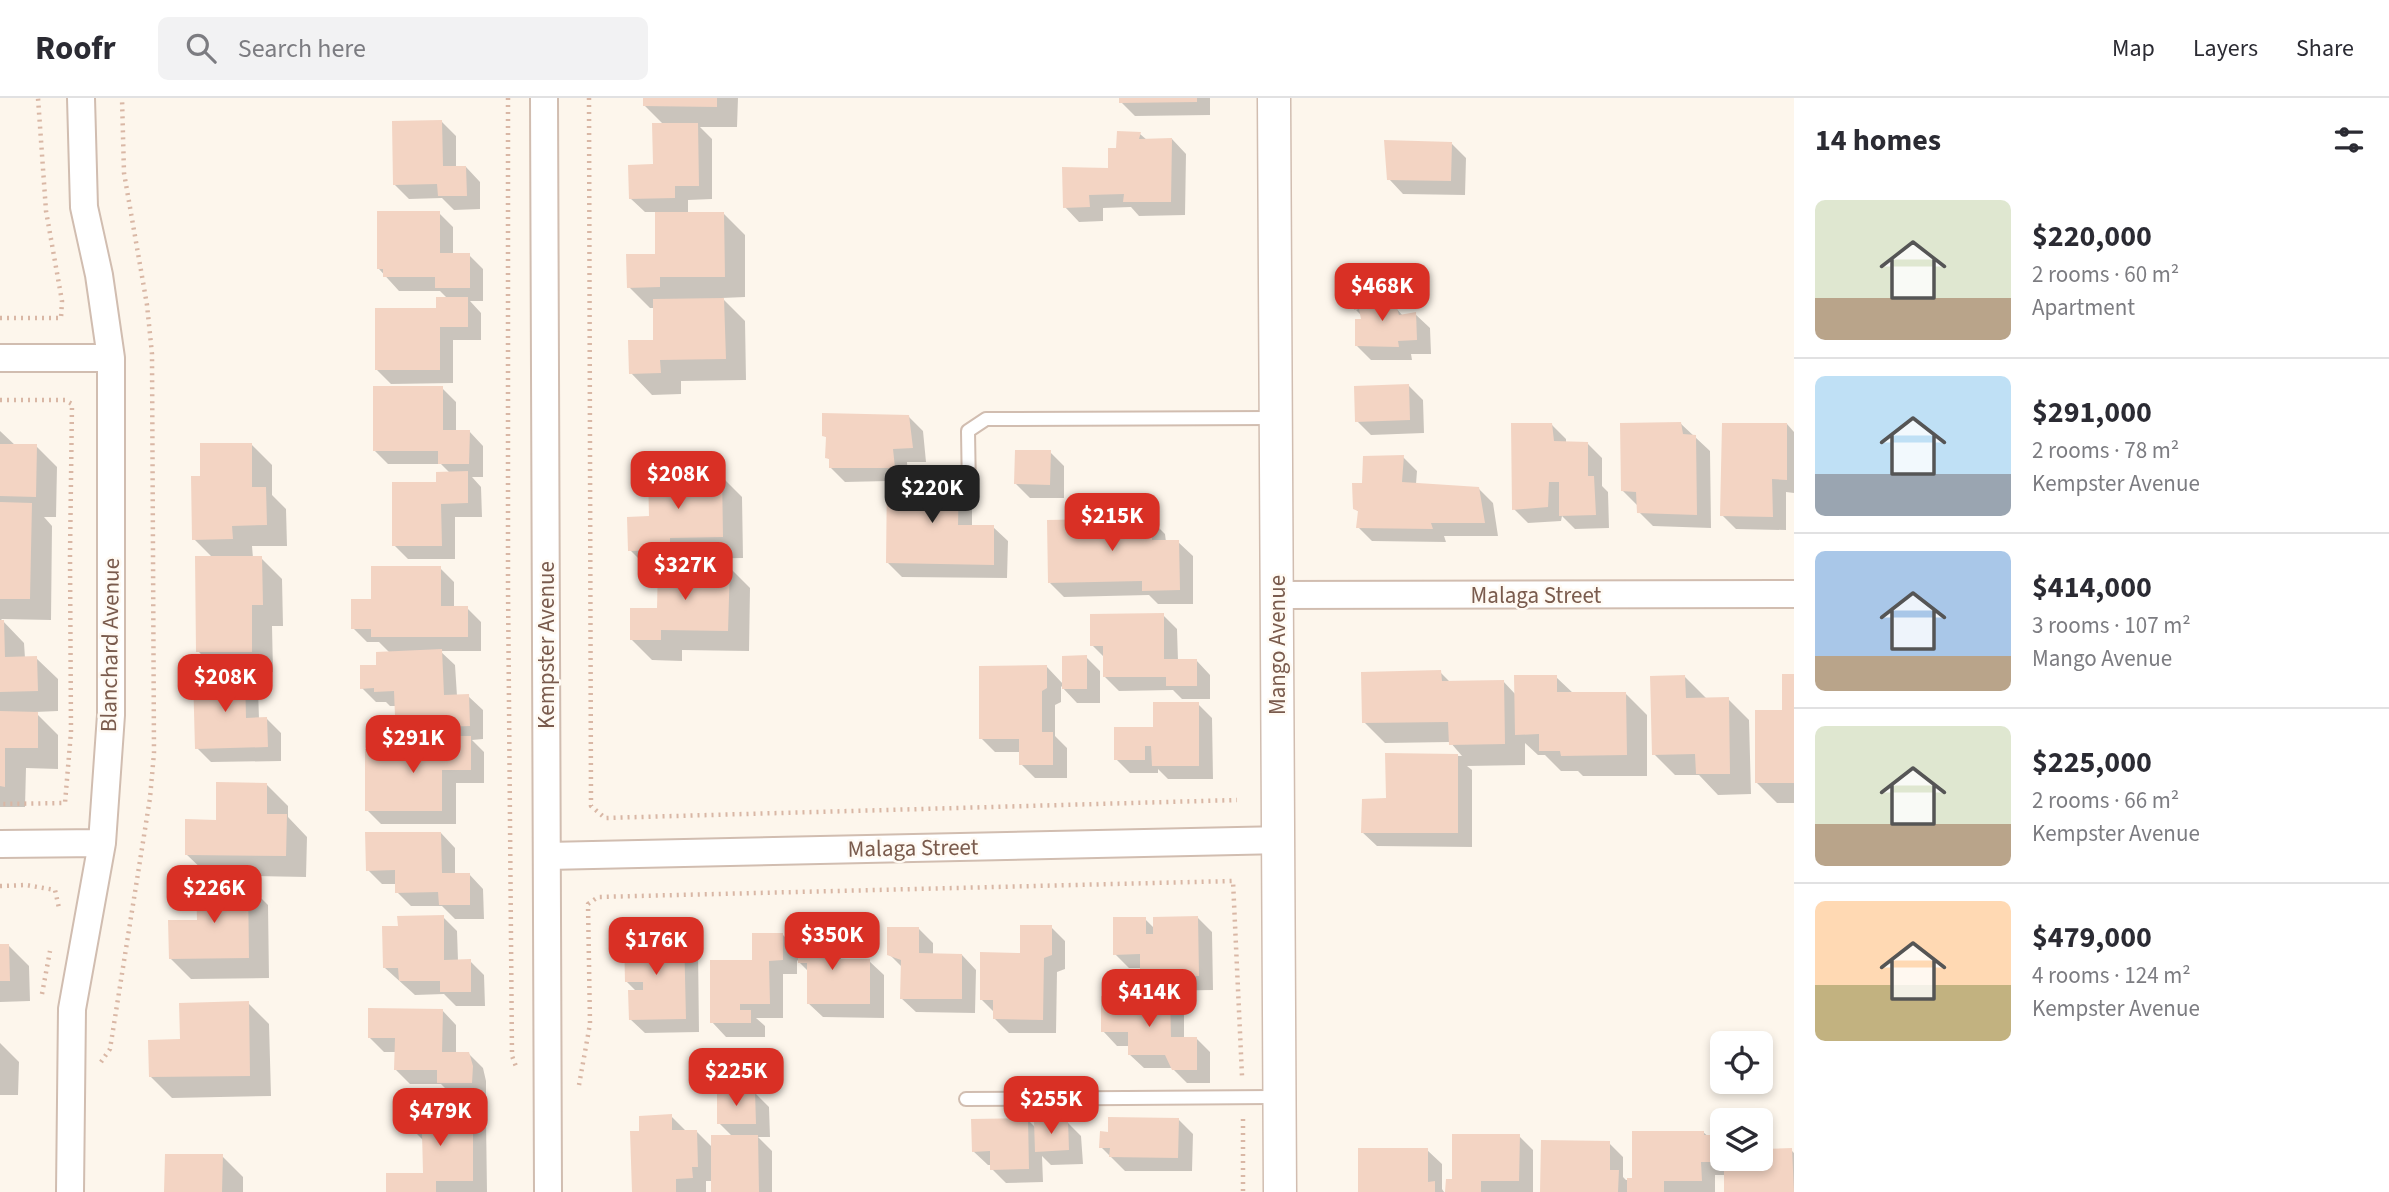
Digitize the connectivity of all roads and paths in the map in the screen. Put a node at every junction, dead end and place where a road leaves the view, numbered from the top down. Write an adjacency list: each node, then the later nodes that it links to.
1 (38, 98): 7 (path)
2 (80, 98): 9 (street, Blanchard Avenue)
3 (508, 98): 25 (path)
4 (544, 98): 20 (street, Kempster Avenue)
5 (589, 98): 15 (path)
6 (1274, 98): 11 (street, Mango Avenue)
7 (0, 318)
8 (0, 358): 9 (street)
9 (111, 358): 18 (street, Blanchard Avenue)
10 (0, 400): 16 (path)
11 (1276, 418): 12 (lane); 14 (street, Mango Avenue)
12 (969, 492)
13 (1794, 594): 14 (street, Malaga Street)
14 (1277, 595): 17 (street, Mango Avenue)
15 (1237, 800)
16 (0, 804)
17 (1278, 840): 20 (street, Malaga Street); 27 (street, Mango Avenue)
18 (102, 843): 19 (street); 30 (street, Blanchard Avenue)
19 (0, 844)
20 (547, 856): 31 (street, Kempster Avenue)
21 (0, 886): 22 (path)
22 (57, 919)
23 (52, 941): 24 (path)
24 (42, 998)
25 (521, 1080)
26 (579, 1088): 28 (path)
27 (1280, 1097): 28 (lane); 33 (street, Mango Avenue)
28 (1243, 1098): 29 (lane); 32 (path)
29 (966, 1099)
30 (71, 1192)
31 (548, 1192)
32 (1243, 1192)
33 (1280, 1192)

